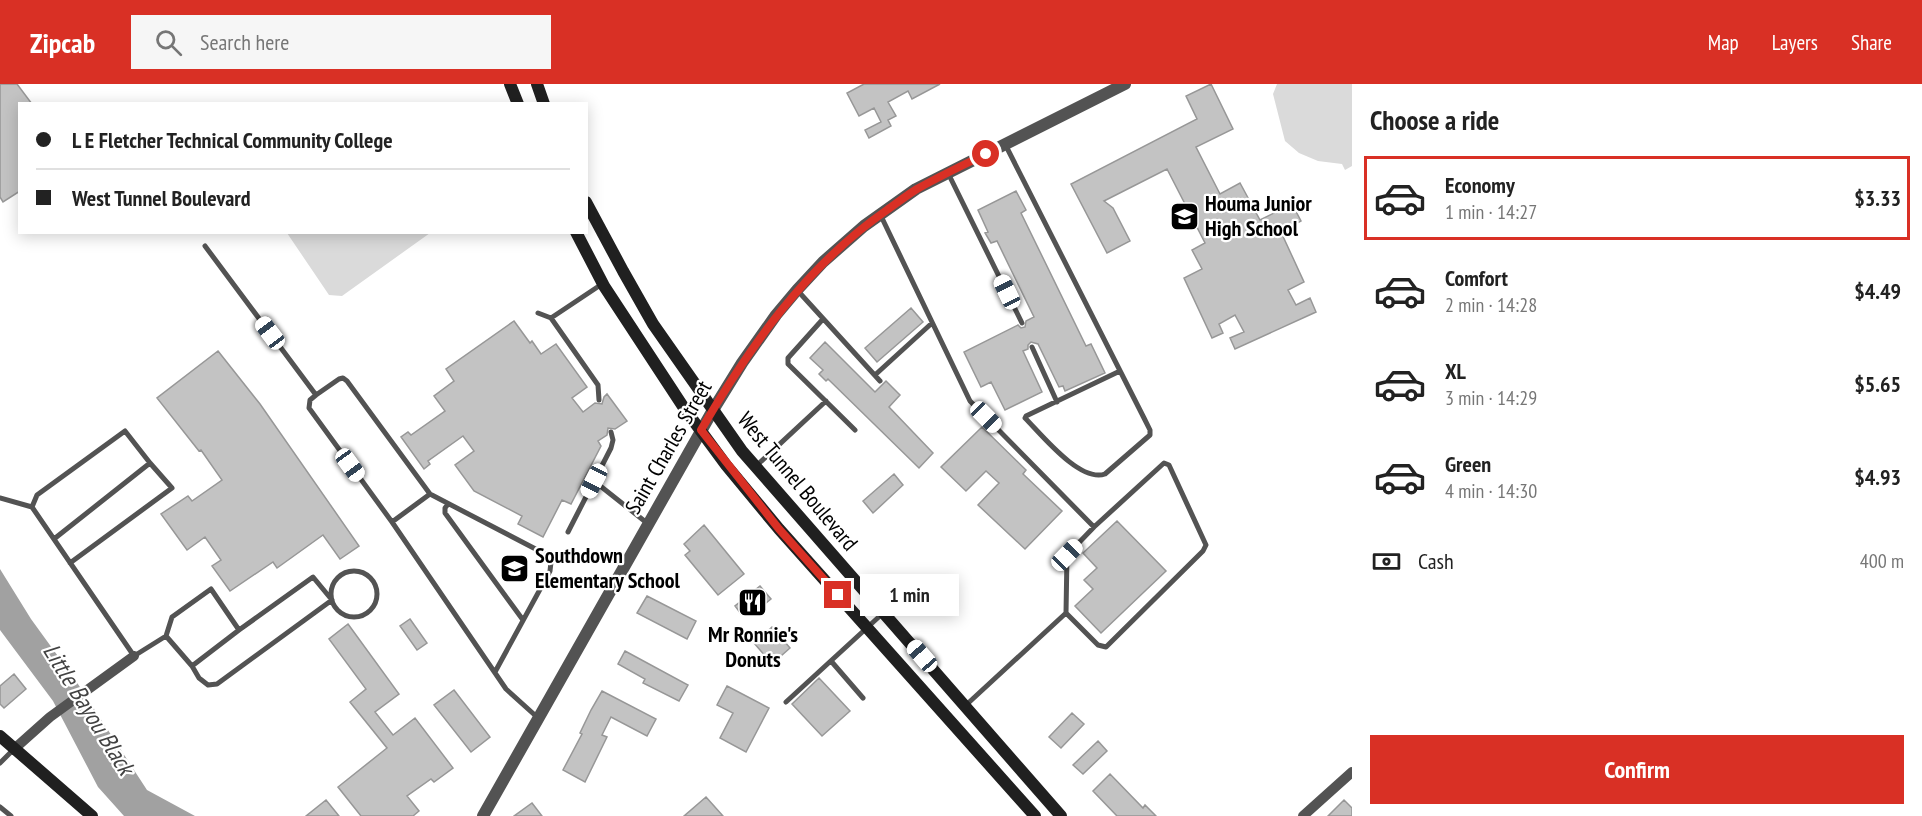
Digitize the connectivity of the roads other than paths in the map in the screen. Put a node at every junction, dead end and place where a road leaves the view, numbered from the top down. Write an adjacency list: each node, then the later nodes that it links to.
1 (510, 84): 4 (main road)
2 (537, 84): 5 (main road)
3 (1125, 84): 6 (street, Saint Charles Street)
4 (517, 102)
5 (543, 102)
6 (1005, 144): 7 (street, Saint Charles Street); 20 (lane)
7 (948, 173): 9 (street, Saint Charles Street); 18 (lane)
8 (588, 206): 27 (main road, West Tunnel Boulevard)
9 (880, 214): 13 (street, Saint Charles Street); 17 (lane)
10 (577, 234): 12 (main road, West Tunnel Boulevard)
11 (205, 246): 23 (lane)
12 (602, 284): 15 (lane); 28 (main road, West Tunnel Boulevard)
13 (797, 290): 16 (lane); 27 (street, Saint Charles Street)
14 (538, 313): 15 (lane)
15 (551, 318): 24 (lane)
16 (823, 319): 21 (lane); 25 (lane)
17 (932, 323): 21 (lane); 40 (lane)
18 (1022, 323)
19 (1032, 347): 26 (lane)
20 (1120, 371): 26 (lane); 26 (lane)
21 (875, 375): 22 (lane)
22 (880, 381)
23 (316, 395): 34 (lane); 38 (lane)
24 (599, 400)
25 (826, 401): 29 (lane); 32 (lane)
26 (1057, 402)
27 (712, 410): 28 (street, Saint Charles Street); 32 (main road, West Tunnel Boulevard)
28 (701, 430): 39 (street, Saint Charles Street); 48 (main road, West Tunnel Boulevard)
29 (855, 430)
30 (611, 432): 33 (lane)
31 (150, 463): 37 (lane); 42 (lane); 43 (lane)
32 (755, 467): 45 (main road, West Tunnel Boulevard)
33 (594, 481): 39 (lane); 41 (lane)
34 (430, 494): 36 (lane); 38 (lane)
35 (0, 498): 37 (lane)
36 (448, 504): 47 (lane); 47 (lane)
37 (32, 507): 42 (lane)
38 (392, 522): 54 (lane)
39 (649, 524): 58 (street, Saint Charles Street)
40 (1094, 527): 46 (lane); 46 (lane)
41 (568, 532)
42 (54, 538): 43 (lane)
43 (70, 563): 51 (lane)
44 (332, 600): 44 (lane); 49 (lane); 53 (lane)
45 (883, 613): 48 (lane); 57 (main road, West Tunnel Boulevard)
46 (1066, 613): 57 (lane)
47 (524, 620): 54 (lane)
48 (868, 628): 52 (lane); 67 (main road, West Tunnel Boulevard)
49 (239, 630): 50 (lane); 53 (lane)
50 (166, 636): 51 (lane); 53 (lane)
51 (134, 656): 60 (street)
52 (831, 661): 55 (lane); 56 (lane)
53 (192, 666)
54 (495, 672): 58 (lane)
55 (863, 698)
56 (786, 702)
57 (965, 706): 68 (main road, West Tunnel Boulevard)
58 (538, 718): 66 (street, Saint Charles Street)
59 (0, 736): 60 (main road)
60 (13, 750): 61 (lane); 65 (main road)
61 (0, 763)
62 (1352, 772): 69 (street)
63 (0, 807): 64 (lane)
64 (10, 816)
65 (92, 816)
66 (483, 816)
67 (1035, 816)
68 (1061, 816)
69 (1303, 816)

